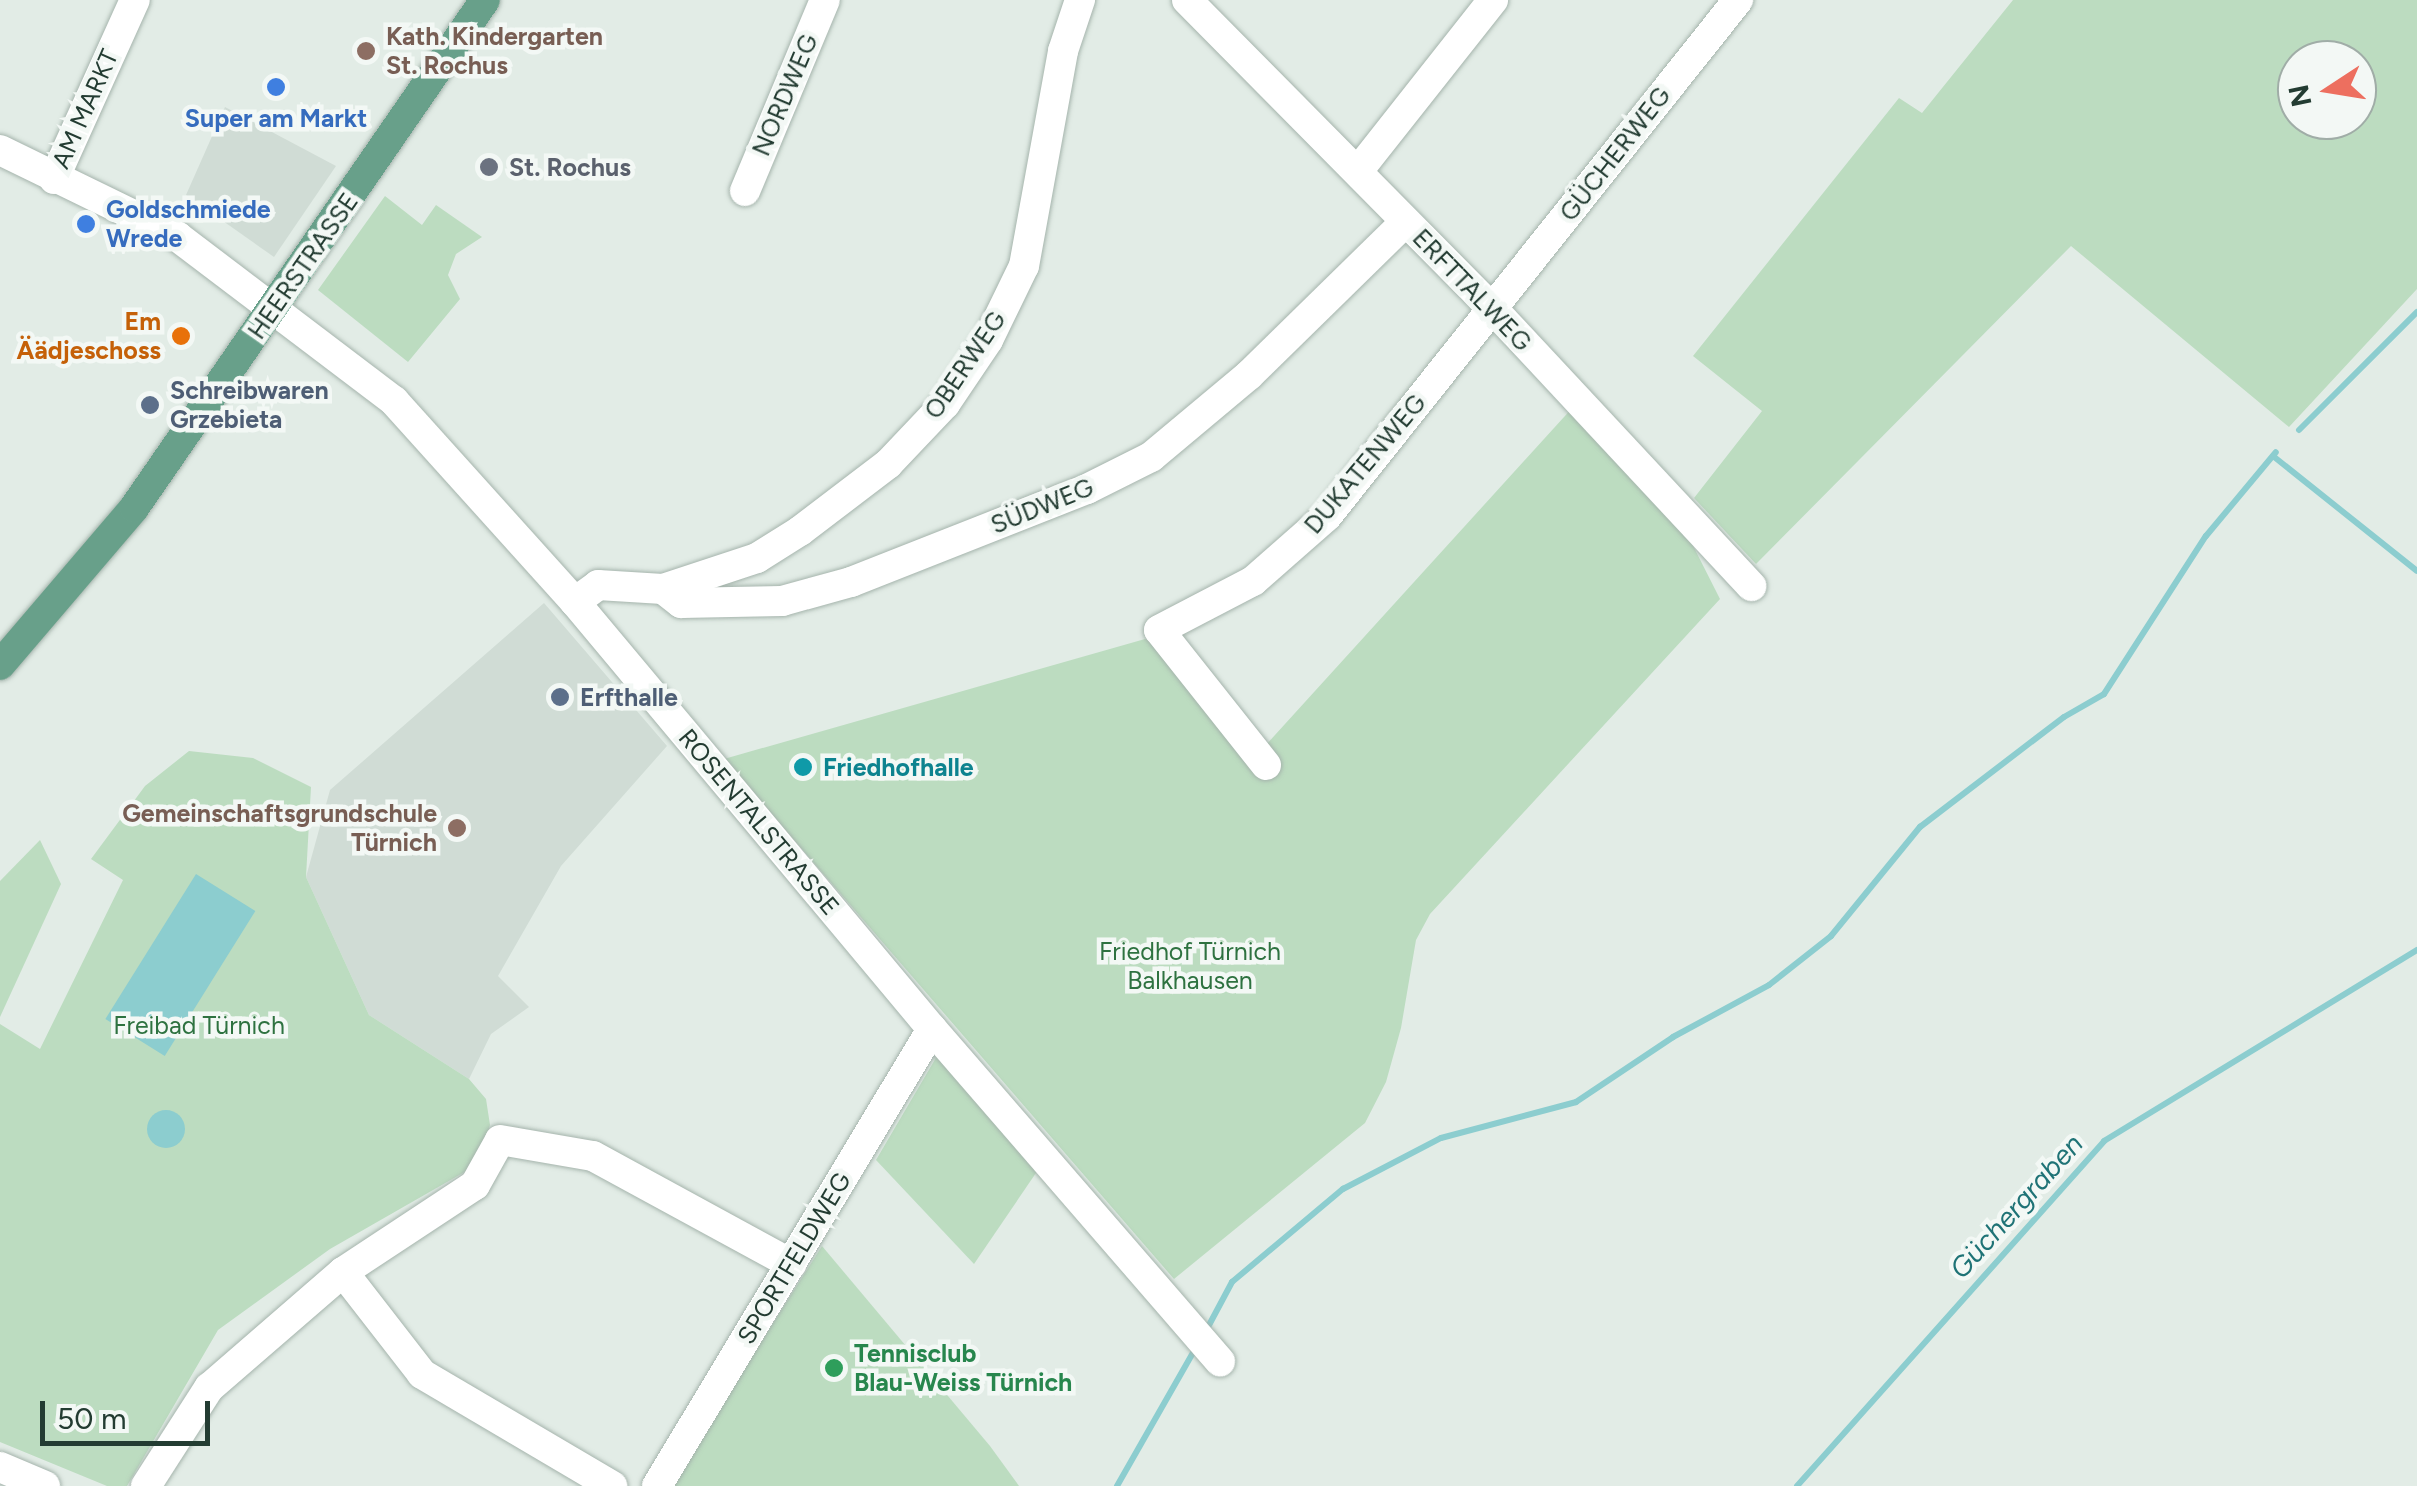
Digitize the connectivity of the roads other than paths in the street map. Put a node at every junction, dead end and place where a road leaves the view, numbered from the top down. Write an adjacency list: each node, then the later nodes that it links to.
1 (135, 0): 10 (street, AM MARKT)
2 (484, 0): 13 (main road, HEERSTRASSE)
3 (824, 0): 11 (street, NORDWEG)
4 (1080, 0): 16 (street, OBERWEG)
5 (1187, 0): 9 (street, ERFTTALWEG)
6 (1493, 0): 9 (street)
7 (1738, 0): 14 (street, GÜCHERWEG)
8 (0, 150): 10 (street, AM MARKT)
9 (1358, 171): 12 (street, ERFTTALWEG)
10 (54, 180): 13 (street, AM MARKT)
11 (745, 190)
12 (1405, 222): 14 (street, ERFTTALWEG); 16 (street, SÜDWEG)
13 (274, 308): 17 (street, ROSENTALSTRASSE); 18 (main road, HEERSTRASSE)
14 (1492, 308): 15 (street, ERFTTALWEG); 19 (street, DUKATENWEG)
15 (1750, 586)
16 (662, 589): 17 (street, SÜDWEG)
17 (587, 594): 20 (street, ROSENTALSTRASSE)
18 (0, 665)
19 (1266, 765)
20 (932, 1030): 21 (street, SPORTFELDWEG); 23 (street, ROSENTALSTRASSE)
21 (791, 1264): 22 (street); 28 (street, SPORTFELDWEG)
22 (343, 1272): 26 (street); 27 (street)
23 (1220, 1361)
24 (0, 1467): 25 (street)
25 (45, 1486)
26 (146, 1486)
27 (612, 1486)
28 (656, 1486)

